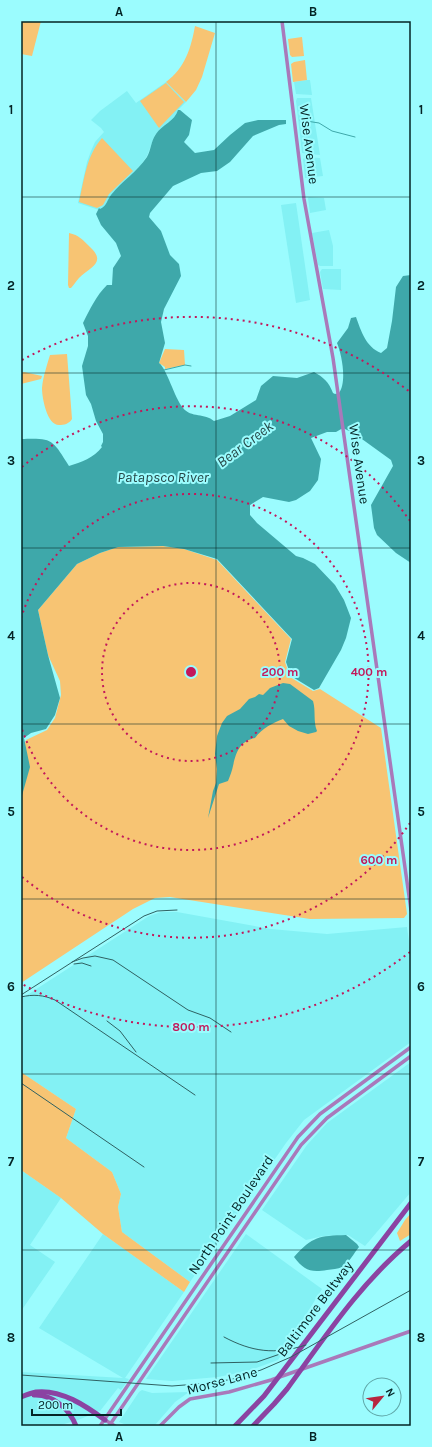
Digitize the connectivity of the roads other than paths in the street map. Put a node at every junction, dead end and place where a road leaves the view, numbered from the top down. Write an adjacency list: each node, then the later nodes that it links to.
1 (282, 21): 2 (main road, Wise Avenue)
2 (411, 910)
3 (411, 1047): 5 (main road, North Point Boulevard)
4 (411, 1056): 6 (main road, North Point Boulevard)
5 (361, 1083): 6 (main road); 7 (main road, North Point Boulevard)
6 (355, 1097): 9 (main road, North Point Boulevard)
7 (334, 1103): 8 (main road, North Point Boulevard); 9 (main road)
8 (320, 1114): 10 (main road); 11 (main road, North Point Boulevard)
9 (327, 1118): 10 (main road, North Point Boulevard)
10 (318, 1126): 12 (main road, North Point Boulevard)
11 (271, 1176): 12 (main road); 15 (main road, North Point Boulevard)
12 (272, 1186): 16 (main road, North Point Boulevard)
13 (411, 1203): 27 (highway, Baltimore Beltway)
14 (411, 1241): 28 (highway, Baltimore Beltway)
15 (216, 1256): 16 (main road); 18 (main road, North Point Boulevard)
16 (218, 1266): 19 (main road, North Point Boulevard)
17 (411, 1331): 26 (main road, Morse Lane)
18 (140, 1368): 19 (main road); 21 (main road, North Point Boulevard)
19 (146, 1372): 22 (main road, North Point Boulevard)
20 (21, 1397): 21 (highway); 23 (highway)
21 (105, 1420): 22 (main road); 24 (main road, North Point Boulevard)
22 (110, 1425): 25 (main road)
23 (76, 1426)
24 (100, 1426)
25 (115, 1426)
26 (160, 1426)
27 (235, 1426)
28 (253, 1426)

